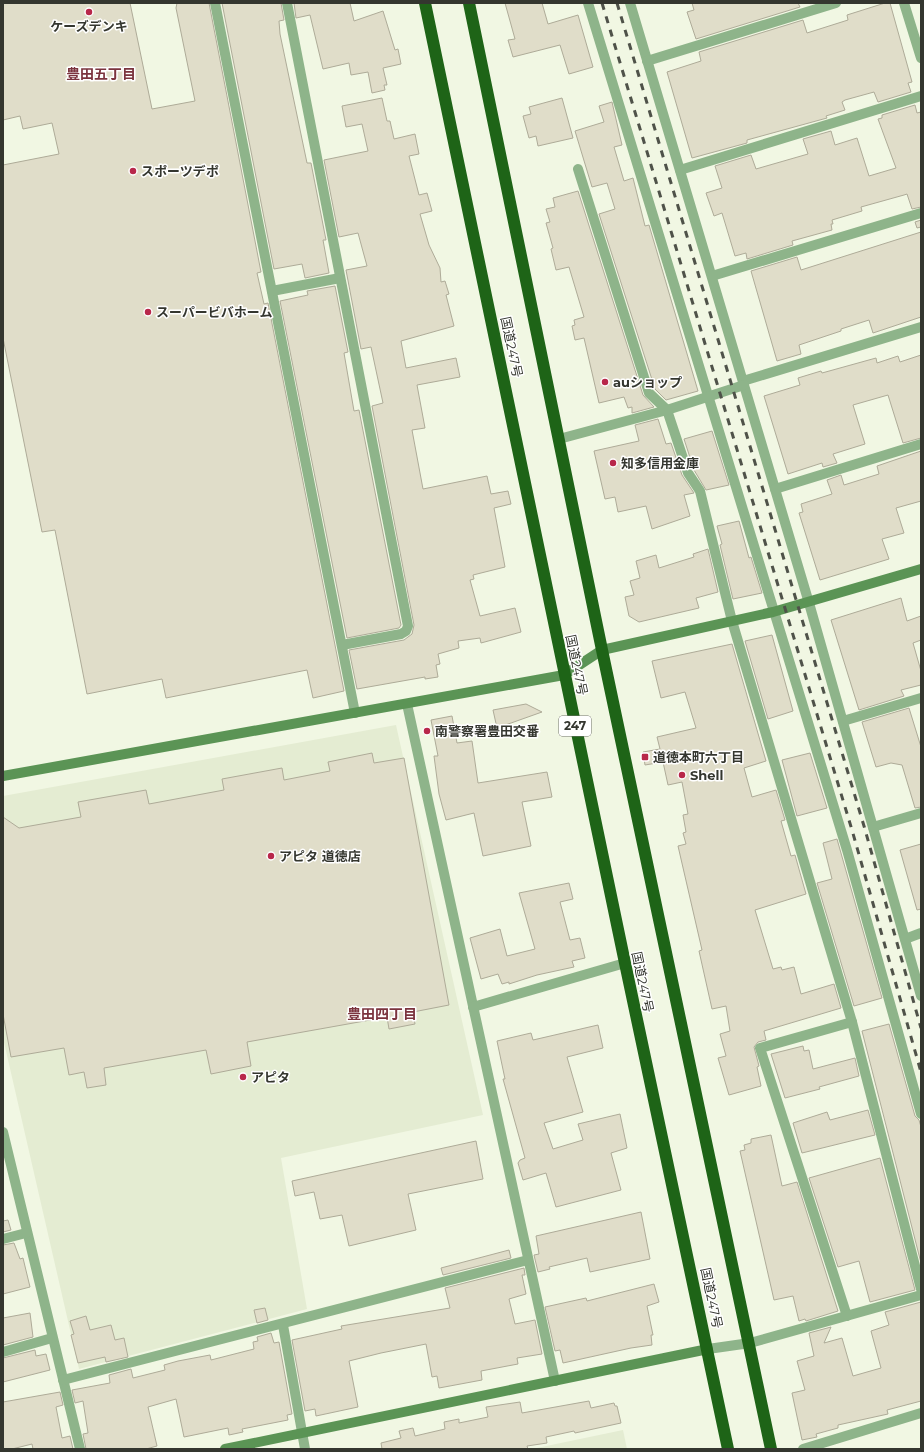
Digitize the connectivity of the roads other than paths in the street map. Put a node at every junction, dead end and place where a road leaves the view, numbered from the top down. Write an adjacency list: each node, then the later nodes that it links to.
1 (215, 3): 17 (street)
2 (287, 3): 16 (street)
3 (425, 3): 31 (highway, 国道247号 / 247)
4 (469, 3): 22 (highway, 国道247号)
5 (588, 3): 20 (street)
6 (630, 3): 10 (street)
7 (836, 3): 10 (street)
8 (904, 3): 9 (street)
9 (921, 58)
10 (647, 61): 13 (street)
11 (921, 96): 13 (street)
12 (578, 169): 21 (street)
13 (680, 170): 15 (street)
14 (921, 213): 15 (street)
15 (712, 276): 19 (street)
16 (340, 278): 17 (street); 29 (street)
17 (272, 291): 29 (street)
18 (921, 327): 19 (street)
19 (744, 383): 20 (street); 24 (street)
20 (708, 398): 21 (street); 27 (street)
21 (667, 410): 22 (street); 28 (street)
22 (559, 439): 30 (highway, 国道247号)
23 (921, 444): 24 (street)
24 (775, 489): 26 (street)
25 (921, 569): 26 (street)
26 (809, 603): 27 (street); 35 (street)
27 (774, 612): 28 (street); 45 (street)
28 (732, 622): 30 (street); 44 (street)
29 (342, 644): 34 (street)
30 (602, 650): 31 (street); 55 (highway, 国道247号)
31 (564, 675): 33 (street); 41 (highway, 国道247号 / 247)
32 (921, 698): 35 (street)
33 (407, 704): 34 (street); 43 (street)
34 (355, 713): 36 (street)
35 (843, 721): 38 (street)
36 (3, 776)
37 (921, 813): 38 (street)
38 (873, 827): 40 (street)
39 (921, 933): 40 (street)
40 (904, 939): 42 (street)
41 (625, 963): 43 (street); 56 (highway, 国道247号 / 247)
42 (921, 996)
43 (473, 1007): 49 (street)
44 (852, 1022): 50 (street); 52 (street)
45 (921, 1114)
46 (3, 1132): 47 (street)
47 (26, 1233): 48 (street); 54 (street)
48 (3, 1239)
49 (528, 1260): 53 (street); 59 (street)
50 (921, 1289)
51 (921, 1295): 52 (street)
52 (847, 1316): 55 (street)
53 (282, 1325): 58 (street); 61 (street)
54 (52, 1338): 57 (street); 58 (street)
55 (750, 1343): 56 (street); 66 (highway, 国道247号)
56 (708, 1349): 59 (street); 65 (highway, 国道247号 / 247)
57 (3, 1352)
58 (63, 1380): 62 (street)
59 (554, 1381): 61 (street)
60 (921, 1413): 67 (street)
61 (302, 1432): 63 (street); 64 (street)
62 (80, 1449)
63 (225, 1449)
64 (305, 1449)
65 (728, 1449)
66 (771, 1449)
67 (803, 1449)

